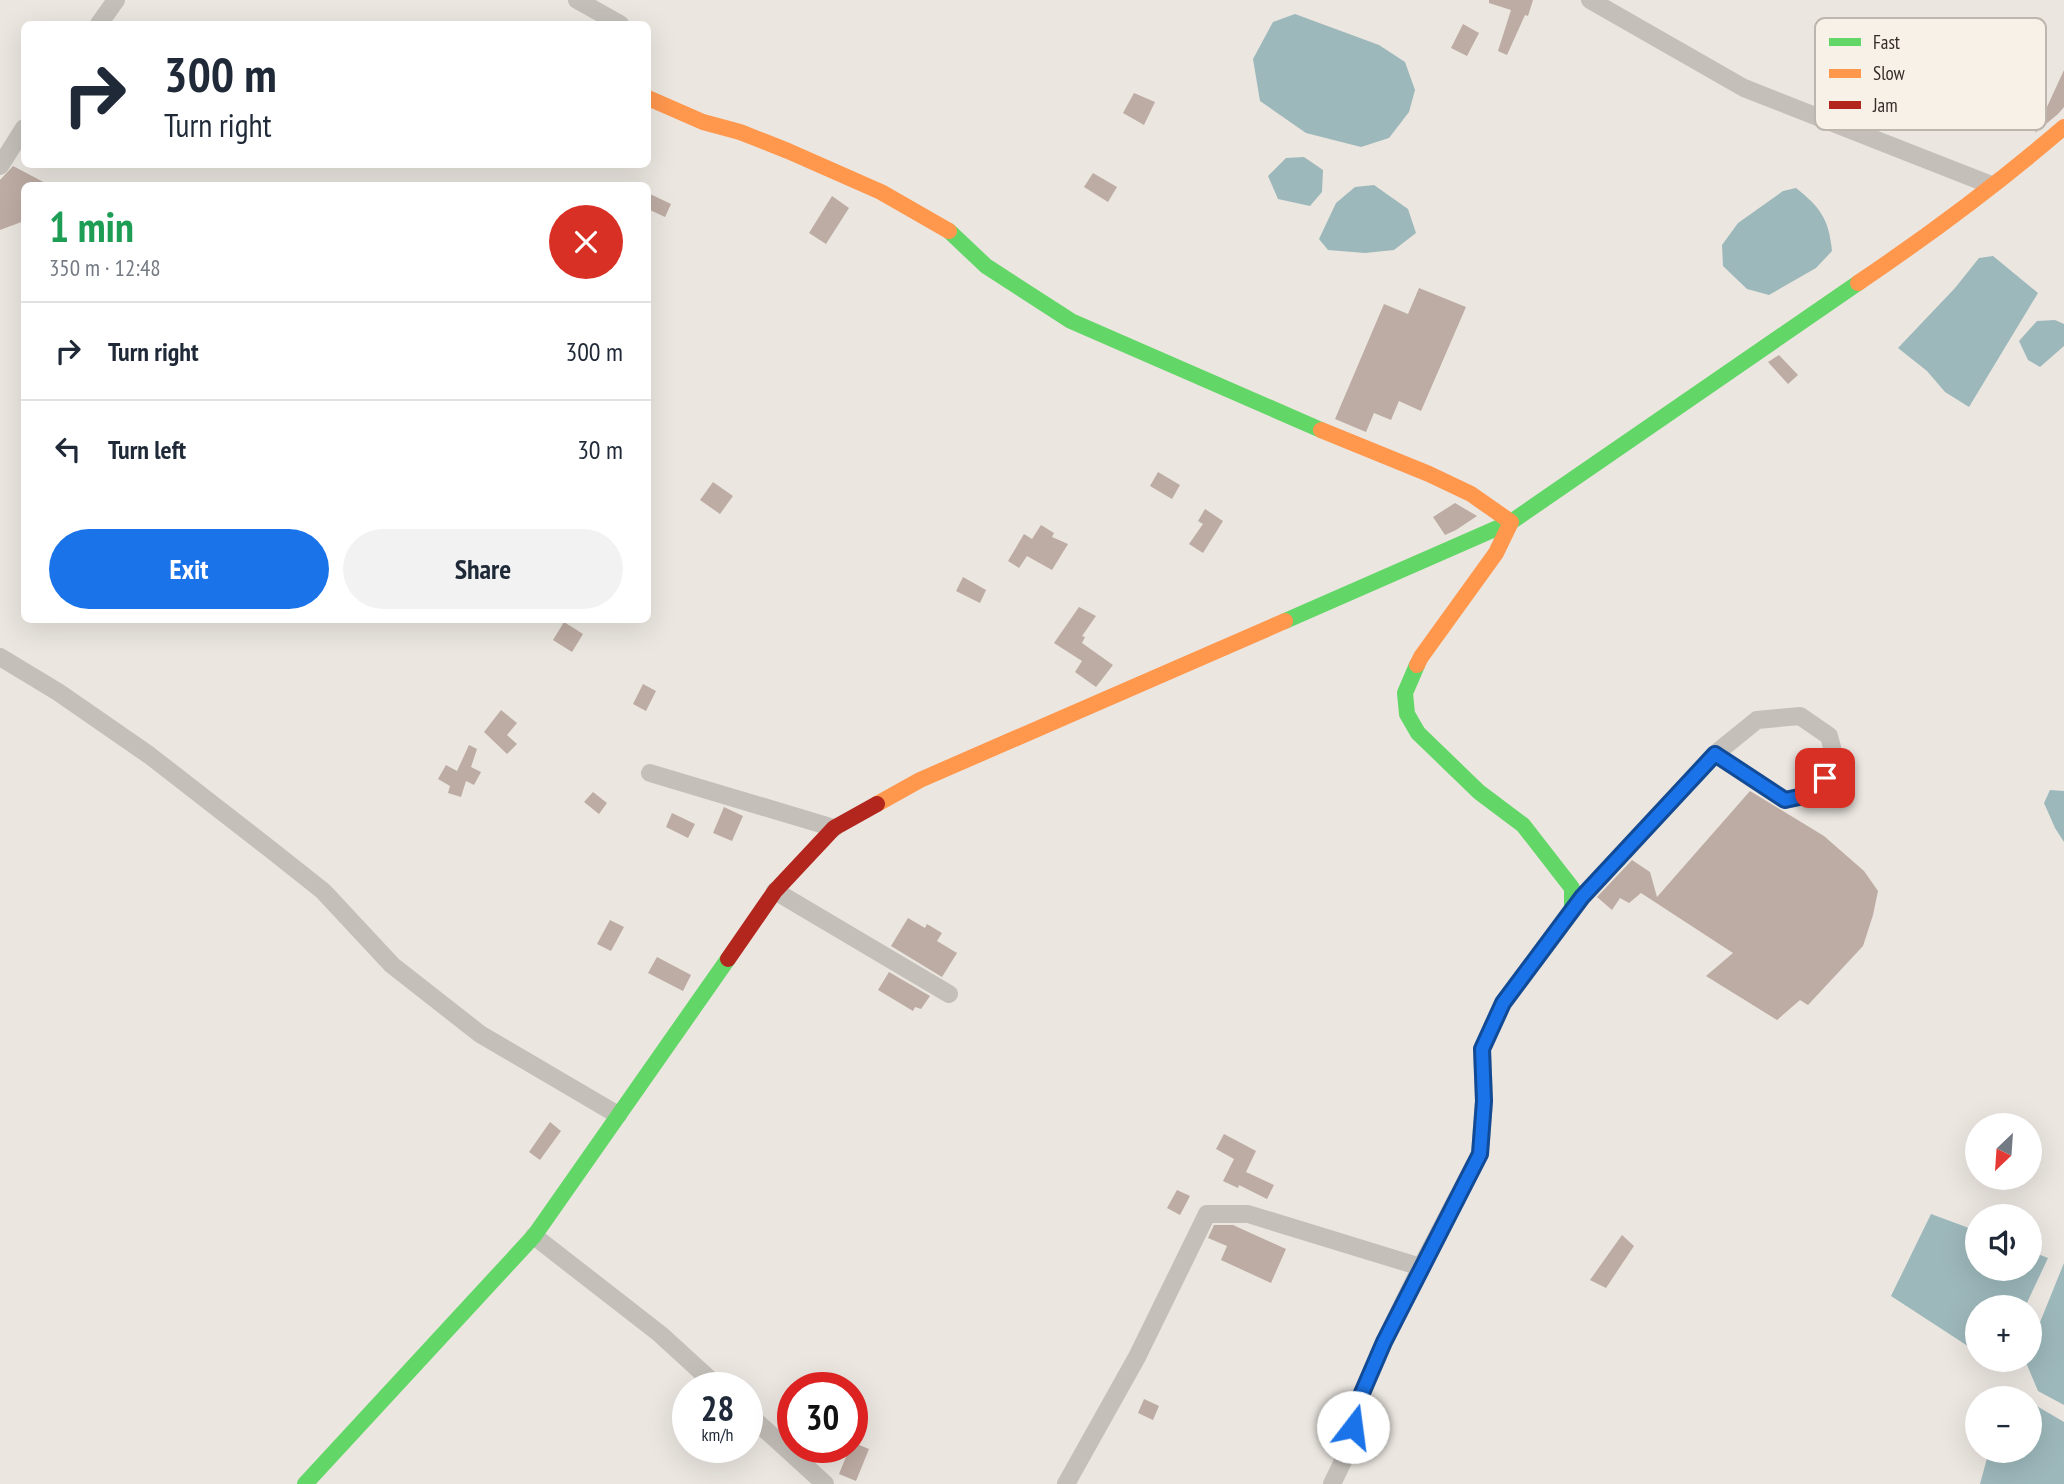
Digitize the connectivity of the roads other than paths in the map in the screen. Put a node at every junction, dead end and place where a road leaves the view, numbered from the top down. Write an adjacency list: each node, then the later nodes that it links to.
1 (116, 0): 4 (street)
2 (577, 0): 5 (street)
3 (1590, 0): 7 (street)
4 (101, 21)
5 (615, 21)
6 (651, 100): 13 (main road)
7 (1815, 116)
8 (2064, 127): 12 (main road)
9 (1850, 130): 12 (street)
10 (21, 133): 11 (street)
11 (0, 166)
12 (1991, 186): 13 (main road)
13 (1511, 522): 17 (main road); 19 (main road)
14 (0, 657): 21 (street)
15 (1715, 754): 15 (street); 19 (street)
16 (650, 773): 17 (street)
17 (834, 828): 18 (main road)
18 (775, 891): 20 (street); 21 (main road)
19 (1572, 910): 23 (street)
20 (950, 994)
21 (618, 1115): 22 (main road)
22 (534, 1236): 24 (street); 26 (main road)
23 (1421, 1267): 28 (street); 29 (street)
24 (702, 1372)
25 (763, 1428): 27 (street)
26 (304, 1484)
27 (825, 1484)
28 (1066, 1484)
29 (1332, 1484)

